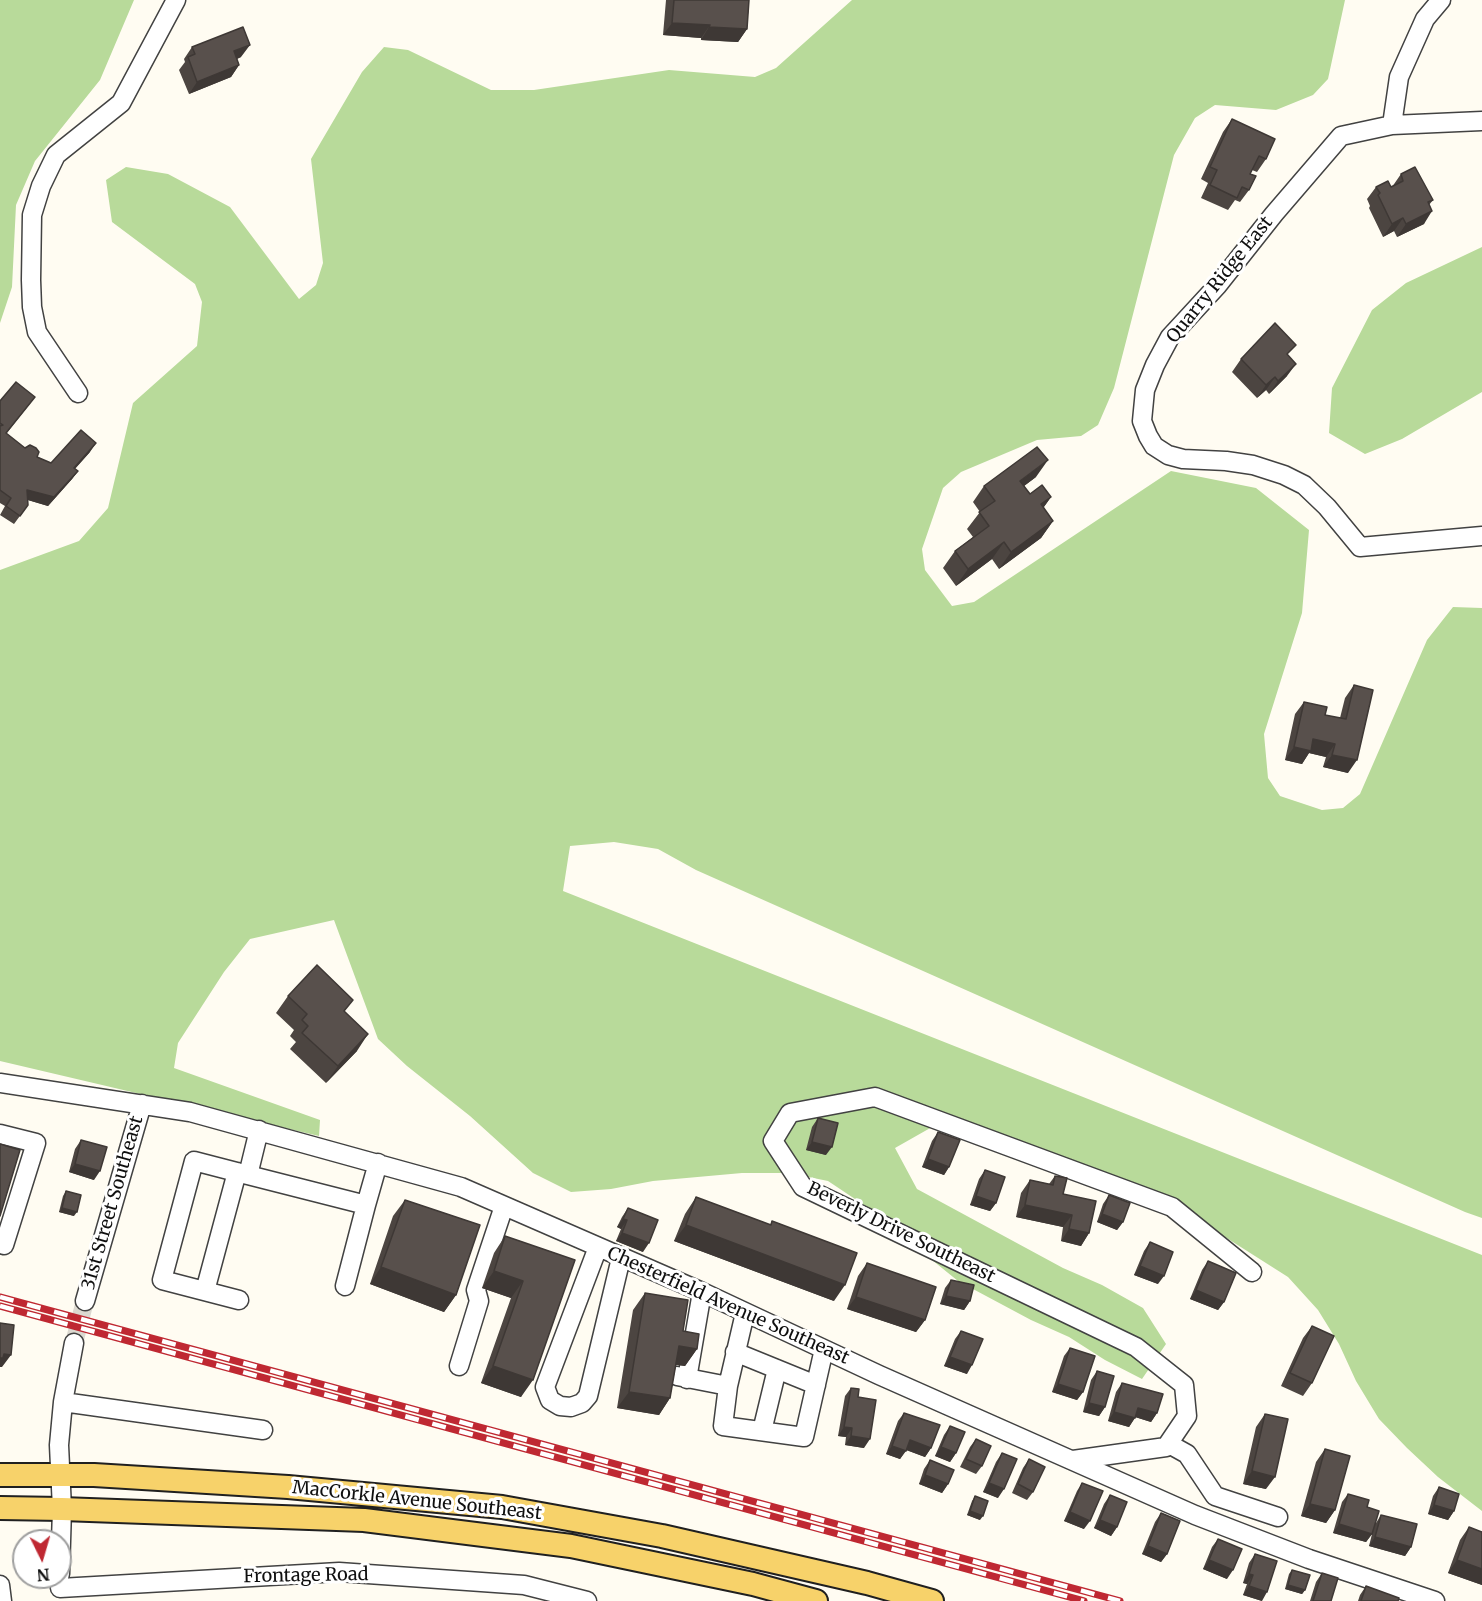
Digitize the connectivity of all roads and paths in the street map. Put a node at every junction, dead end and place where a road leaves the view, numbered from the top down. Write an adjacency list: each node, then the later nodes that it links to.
1 (176, 0): 5 (street)
2 (1441, 0): 4 (street)
3 (1482, 121): 4 (street)
4 (1392, 124): 6 (street, Quarry Ridge East)
5 (78, 393)
6 (1482, 536)
7 (0, 1083): 8 (street, Chesterfield Avenue Southeast)
8 (142, 1104): 9 (street, Chesterfield Avenue Southeast); 23 (street, 31st Street Southeast)
9 (259, 1130): 11 (street, Chesterfield Avenue Southeast); 12 (street)
10 (0, 1134): 15 (street)
11 (378, 1163): 13 (street); 14 (street, Chesterfield Avenue Southeast)
12 (243, 1173): 13 (street); 20 (street); 20 (street)
13 (366, 1205): 19 (street)
14 (504, 1206): 16 (street, Chesterfield Avenue Southeast); 30 (street)
15 (4, 1245)
16 (598, 1247): 17 (street, Chesterfield Avenue Southeast); 17 (street)
17 (621, 1258): 21 (street, Chesterfield Avenue Southeast)
18 (1252, 1272): 37 (street, Beverly Drive Southeast)
19 (345, 1286)
20 (205, 1291): 22 (street)
21 (702, 1293): 24 (street, Chesterfield Avenue Southeast); 25 (street)
22 (239, 1300)
23 (85, 1301)
24 (745, 1313): 27 (street, Chesterfield Avenue Southeast); 28 (street)
25 (695, 1334): 29 (street); 29 (street)
26 (74, 1343): 34 (street)
27 (824, 1349): 32 (street); 38 (street, Chesterfield Avenue Southeast)
28 (735, 1352): 31 (street); 33 (street)
29 (682, 1364): 33 (street)
30 (459, 1366)
31 (777, 1369): 32 (street); 36 (street)
32 (816, 1385): 36 (street)
33 (728, 1386): 36 (street)
34 (63, 1402): 35 (street); 40 (street)
35 (263, 1430)
36 (762, 1431)
37 (1169, 1444): 38 (street); 43 (street)
38 (1073, 1460): 52 (street, Chesterfield Avenue Southeast)
39 (0, 1475): 40 (main road, MacCorkle Avenue Southeast)
40 (62, 1476): 42 (street); 51 (main road, MacCorkle Avenue Southeast)
41 (0, 1508): 42 (main road, MacCorkle Avenue Southeast)
42 (62, 1509): 44 (street); 50 (main road, MacCorkle Avenue Southeast)
43 (1278, 1518)
44 (61, 1529)
45 (72, 1584): 47 (street, Frontage Road)
46 (0, 1585): 48 (street)
47 (521, 1593): 49 (street, Frontage Road)
48 (2, 1601)
49 (587, 1601)
50 (816, 1601)
51 (932, 1601)
52 (1435, 1601)

